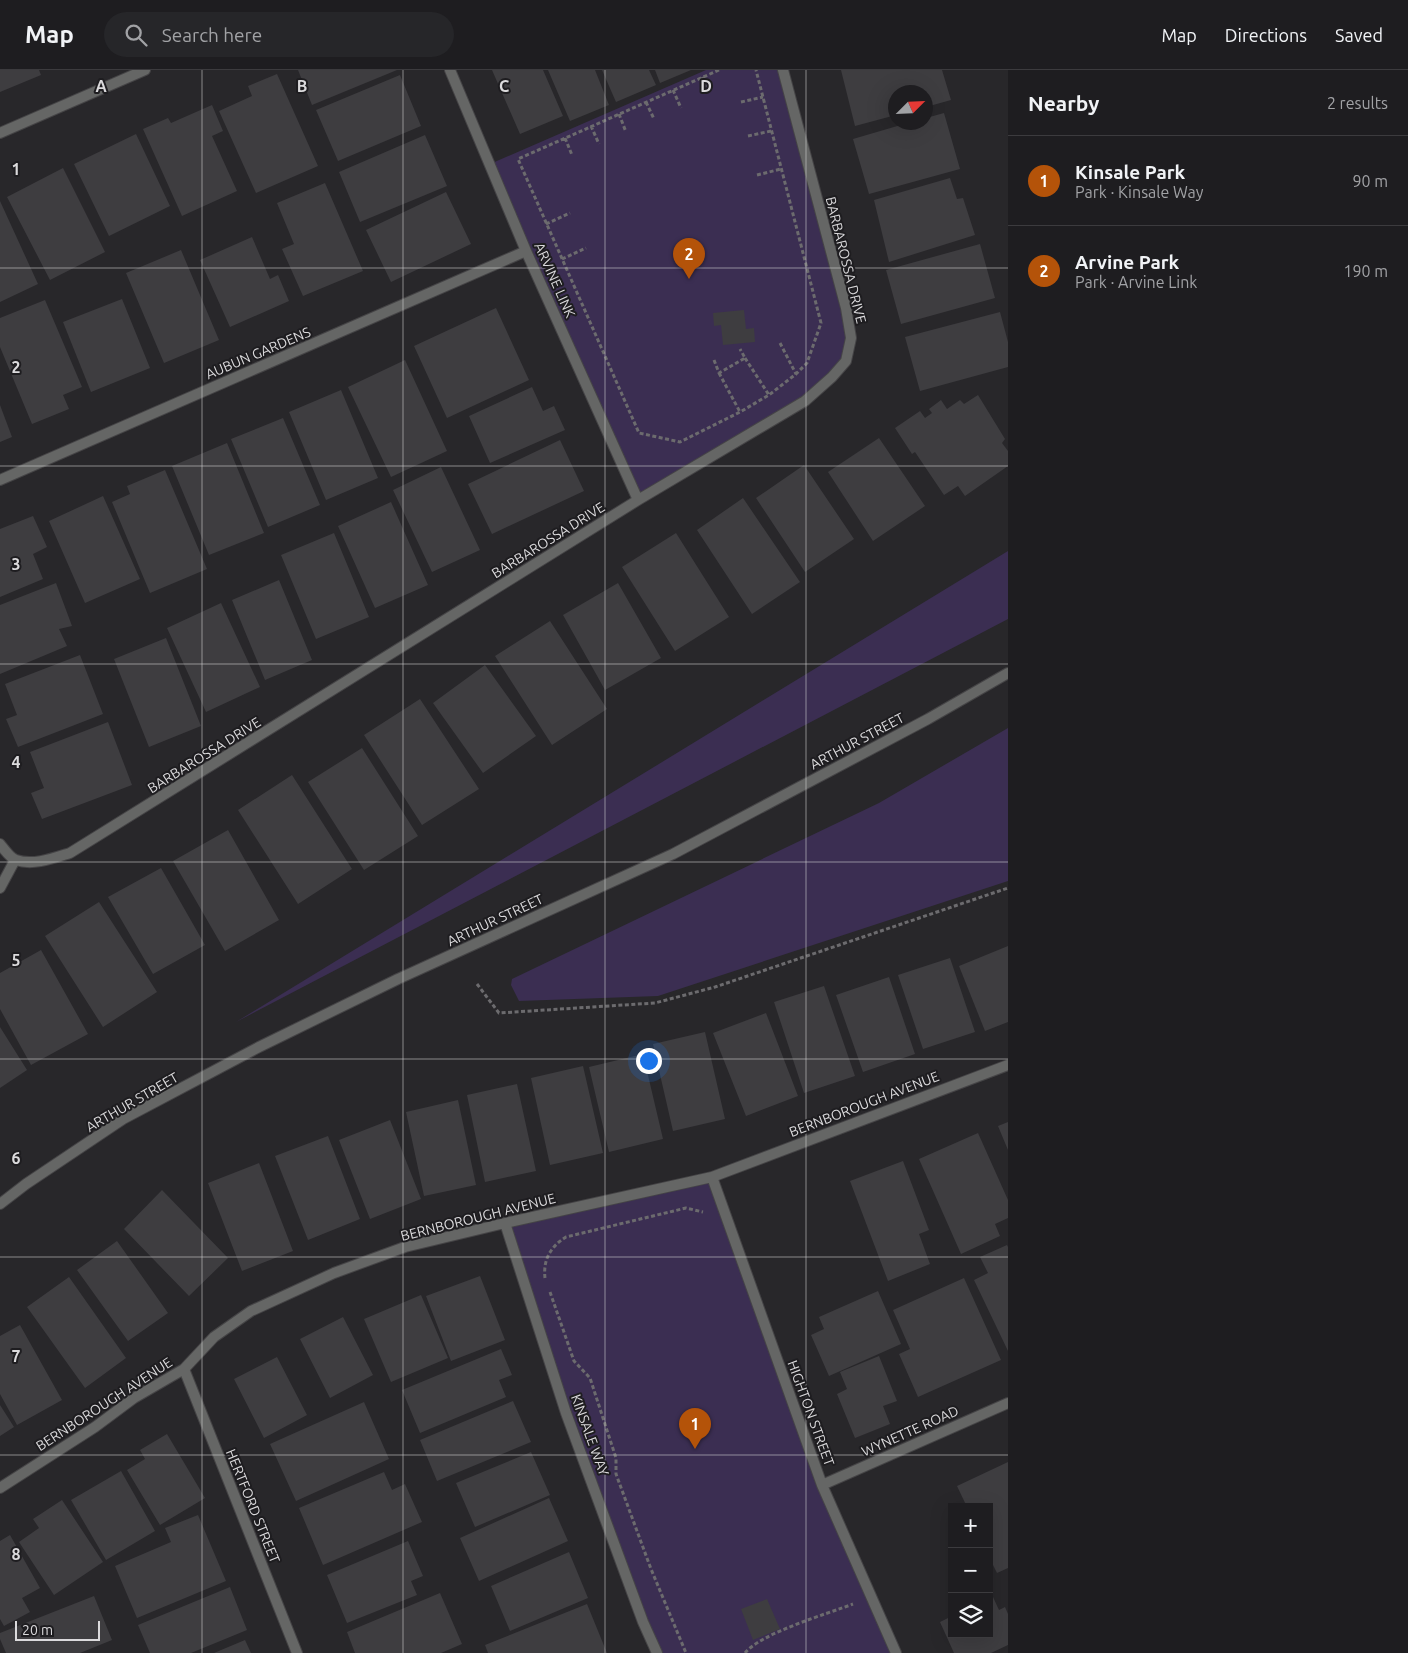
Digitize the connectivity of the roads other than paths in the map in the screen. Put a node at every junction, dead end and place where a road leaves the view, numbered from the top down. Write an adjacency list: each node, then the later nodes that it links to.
1 (145, 70): 4 (street)
2 (450, 70): 5 (street, ARVINE LINK)
3 (783, 70): 7 (street, BARBAROSSA DRIVE)
4 (0, 133)
5 (526, 251): 6 (street, AUBUN GARDENS); 7 (street, ARVINE LINK)
6 (0, 480)
7 (638, 500): 10 (street, BARBAROSSA DRIVE)
8 (1008, 673): 14 (street, ARTHUR STREET)
9 (0, 844): 10 (street)
10 (15, 860): 11 (street)
11 (0, 888)
12 (1008, 1065): 13 (street, BERNBOROUGH AVENUE)
13 (712, 1177): 15 (street, BERNBOROUGH AVENUE); 18 (street, HIGHTON STREET)
14 (0, 1204)
15 (505, 1223): 16 (street, BERNBOROUGH AVENUE); 21 (street, KINSALE WAY)
16 (184, 1369): 19 (street, BERNBOROUGH AVENUE); 20 (street, HERTFORD STREET)
17 (1008, 1403): 18 (street, WYNETTE ROAD)
18 (822, 1485): 22 (street, HIGHTON STREET)
19 (0, 1488)
20 (297, 1653)
21 (657, 1653)
22 (896, 1653)

